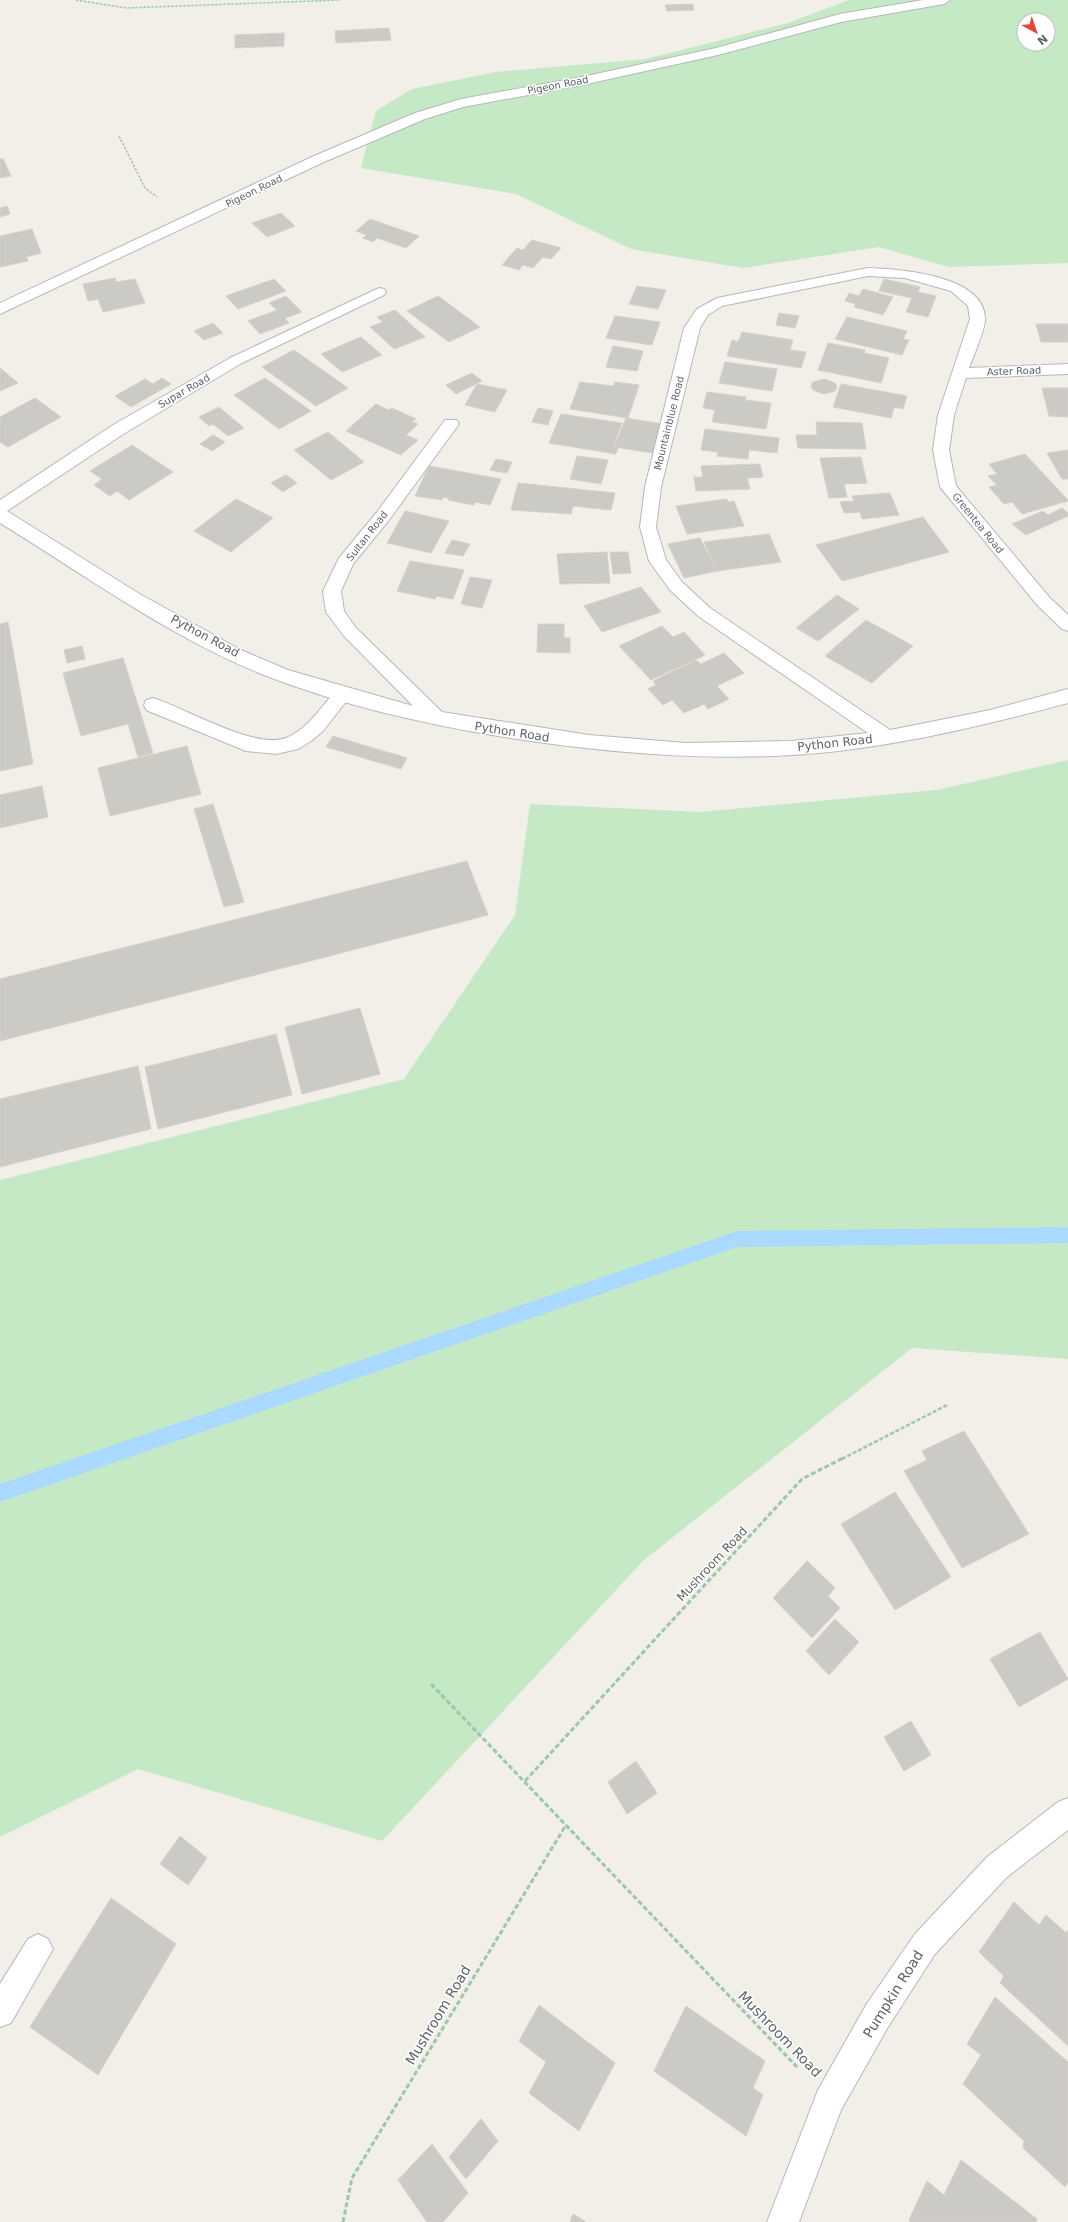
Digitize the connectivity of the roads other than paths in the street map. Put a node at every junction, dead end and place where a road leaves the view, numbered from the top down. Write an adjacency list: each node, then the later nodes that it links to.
1 (944, 0): 3 (street, Pigeon Road)
2 (379, 292): 8 (street, Supar Road)
3 (0, 309)
4 (973, 331): 6 (street, Greentea Road); 15 (street, Mountainblue Road)
5 (1068, 369): 6 (street, Aster Road)
6 (959, 373): 10 (street, Greentea Road)
7 (451, 424): 14 (street, Sultan Road)
8 (0, 508)
9 (0, 515): 11 (street, Python Road)
10 (1068, 625)
11 (343, 694): 13 (street); 14 (street, Python Road)
12 (1068, 696): 15 (street, Python Road)
13 (153, 705)
14 (439, 720): 15 (street, Python Road)
15 (887, 737)
16 (1068, 1812): 19 (street, Pumpkin Road)
17 (38, 1949): 18 (street)
18 (0, 2012)
19 (783, 2222)

